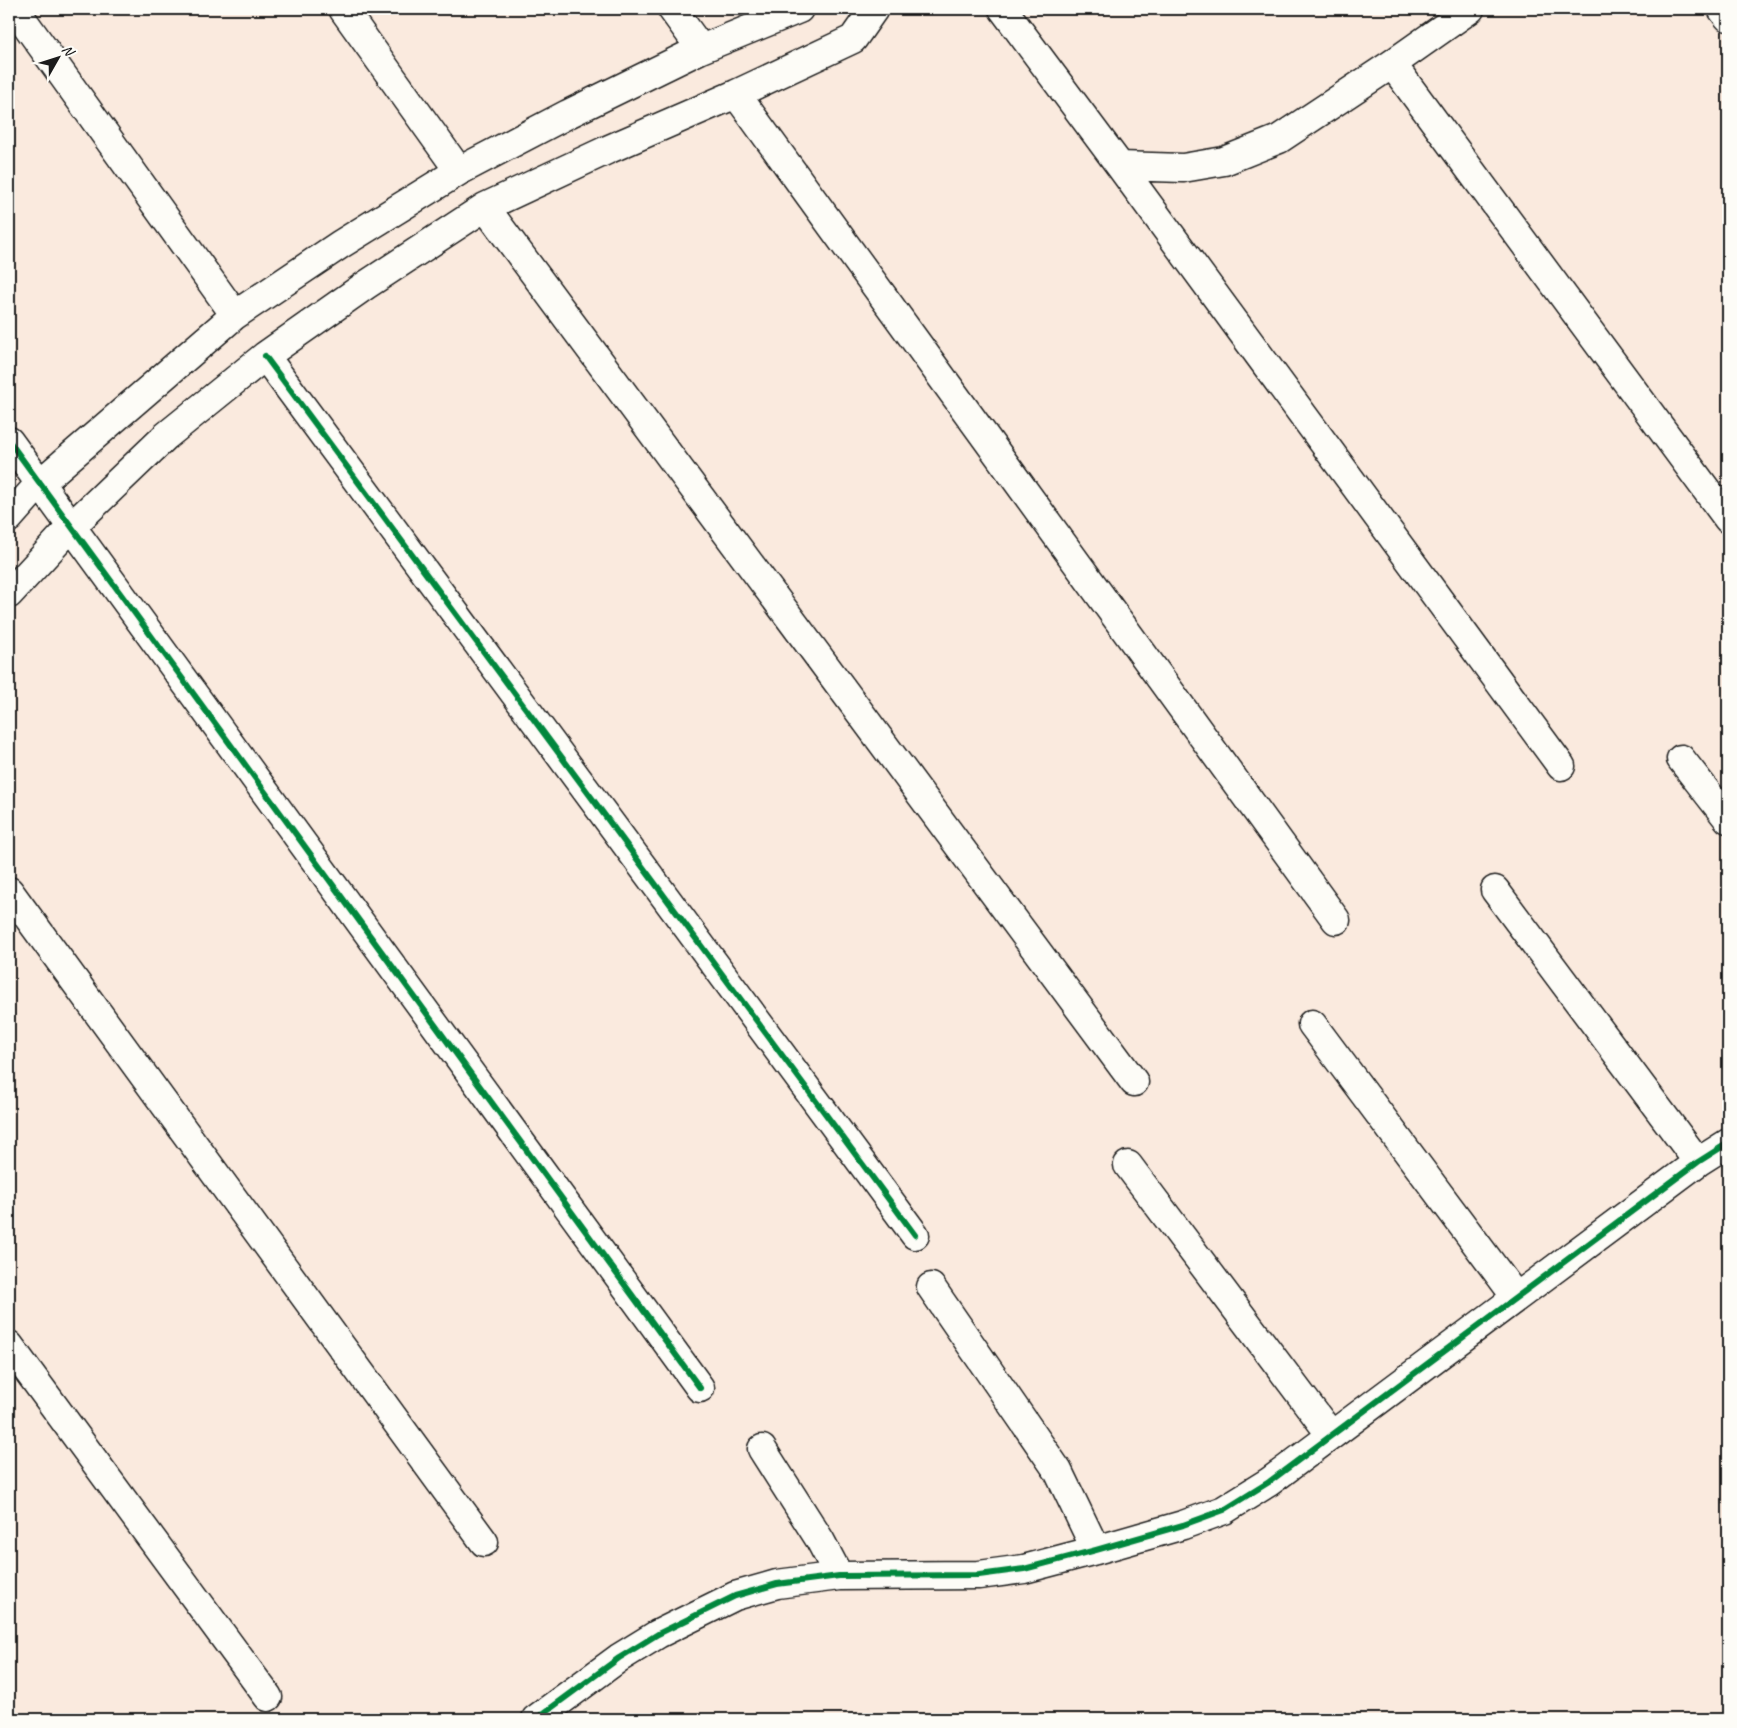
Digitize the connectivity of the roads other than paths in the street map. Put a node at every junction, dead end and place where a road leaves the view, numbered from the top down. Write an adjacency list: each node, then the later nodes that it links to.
1 (15, 9): 16 (street)
2 (343, 9): 14 (street)
3 (672, 9): 10 (street)
4 (799, 9): 10 (street)
5 (874, 9): 12 (street)
6 (1003, 9): 13 (street)
7 (1470, 9): 11 (street)
8 (1722, 9): 9 (street)
9 (1728, 17)
10 (701, 49): 14 (street)
11 (1392, 64): 13 (street); 21 (street)
12 (736, 94): 15 (street); 29 (street)
13 (1120, 166): 25 (street)
14 (459, 170): 16 (street)
15 (485, 207): 17 (street); 31 (street)
16 (235, 315): 19 (street)
17 (265, 356): 22 (street); 35 (street)
18 (9, 442): 19 (street)
19 (39, 484): 20 (street); 22 (street)
20 (9, 518)
21 (1728, 519)
22 (71, 527): 23 (street); 39 (street)
23 (9, 594)
24 (1681, 759): 26 (street)
25 (1561, 766)
26 (1728, 819)
27 (1495, 890): 33 (street)
28 (9, 891): 42 (street)
29 (1336, 920)
30 (1312, 1024): 37 (street)
31 (1134, 1082)
32 (1728, 1142): 33 (street)
33 (1698, 1162): 37 (street)
34 (1128, 1164): 40 (street)
35 (915, 1235)
36 (931, 1287): 43 (street)
37 (1516, 1297): 40 (street)
38 (9, 1345): 45 (street)
39 (700, 1388)
40 (1331, 1436): 43 (street)
41 (762, 1450): 44 (street)
42 (484, 1542)
43 (1096, 1550): 44 (street)
44 (839, 1576): 46 (street)
45 (268, 1697)
46 (536, 1719)

